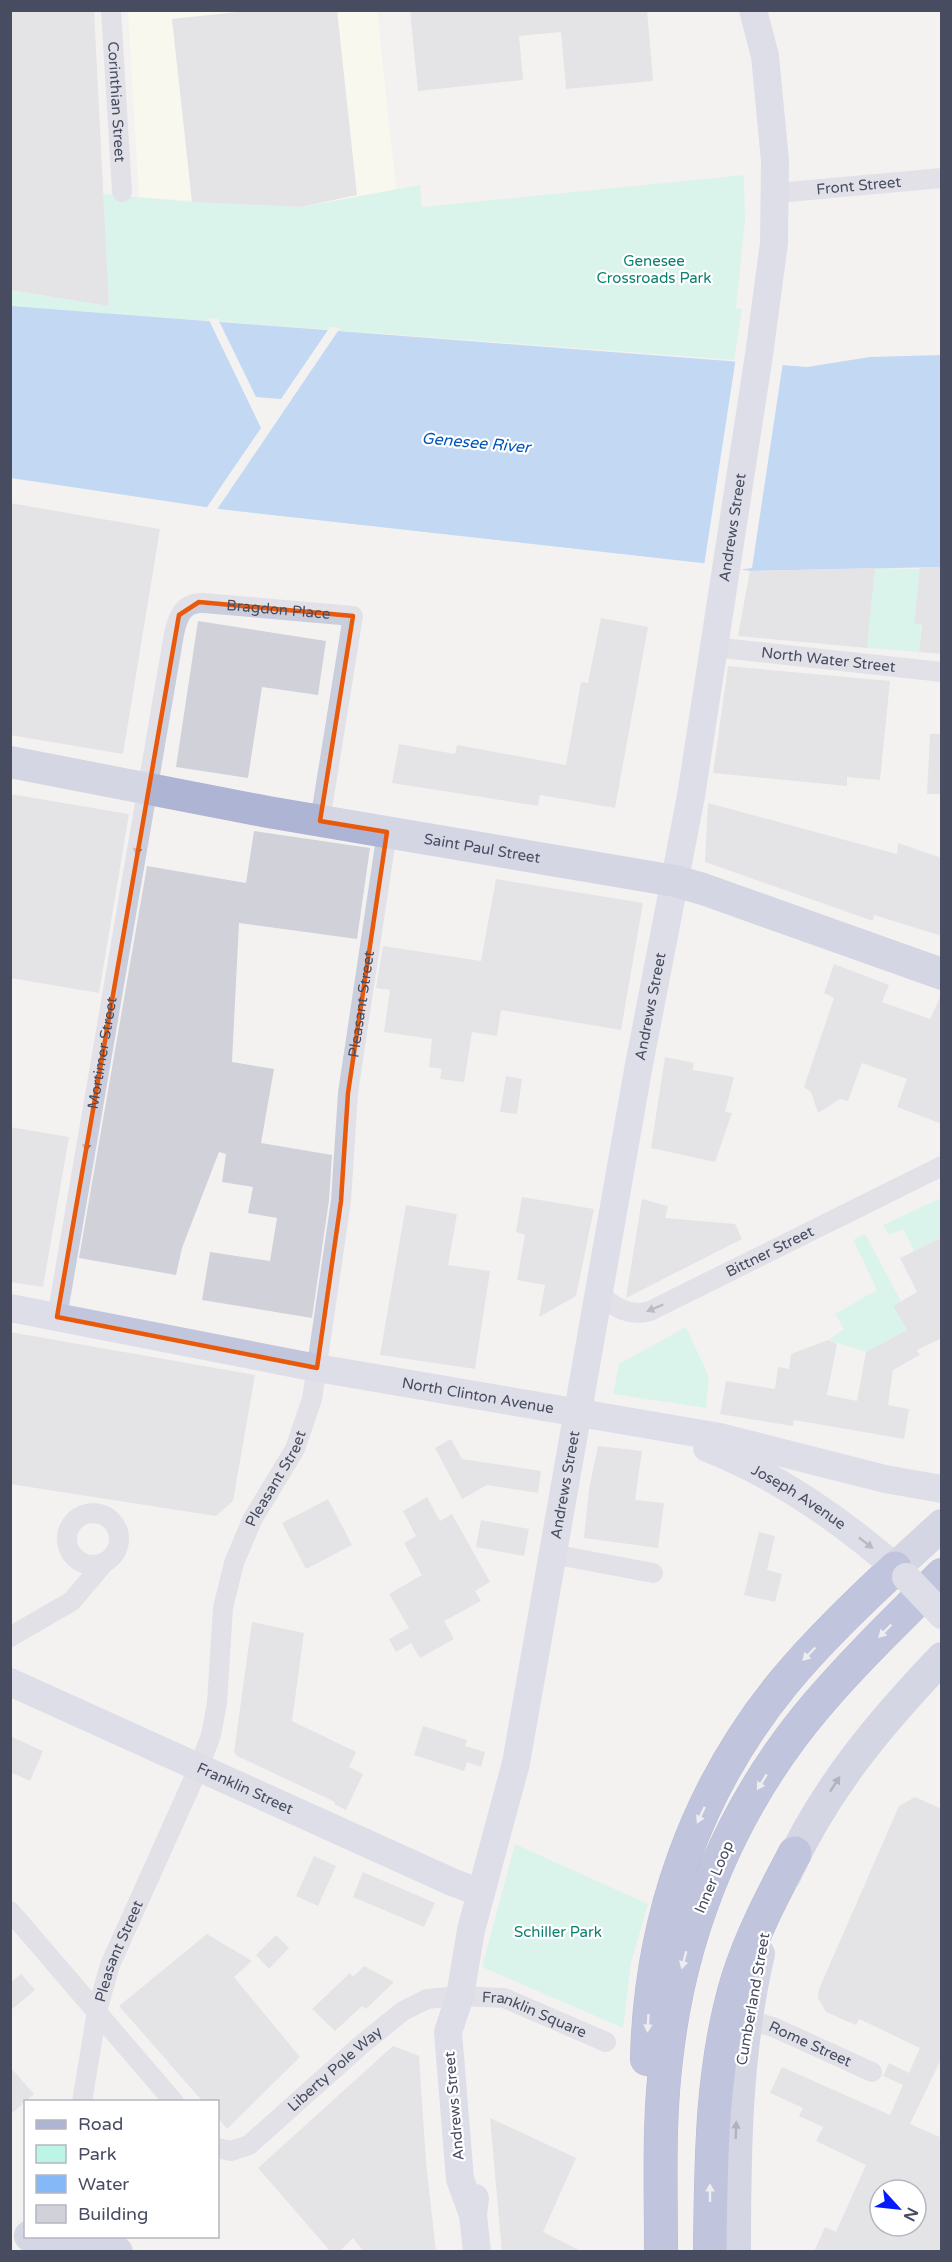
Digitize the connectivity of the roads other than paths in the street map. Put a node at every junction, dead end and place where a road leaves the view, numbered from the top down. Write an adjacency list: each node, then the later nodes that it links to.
1 (111, 10): 4 (street, Corinthian Street)
2 (753, 10): 5 (street, Andrews Street)
3 (942, 178): 5 (street, Front Street)
4 (122, 192)
5 (777, 193): 6 (street, Andrews Street)
6 (713, 647): 7 (street, North Water Street); 12 (street, Andrews Street)
7 (942, 672)
8 (10, 762): 9 (main road, Saint Paul Street)
9 (148, 789): 10 (main road, Saint Paul Street); 10 (street, Bragdon Place); 17 (street, Mortimer Street, one-way to 17)
10 (320, 821): 11 (main road, Saint Paul Street)
11 (387, 832): 12 (main road, Saint Paul Street); 18 (street, Pleasant Street)
12 (675, 881): 13 (main road, Saint Paul Street); 15 (street, Andrews Street)
13 (942, 974)
14 (942, 1166): 15 (street, Bittner Street, one-way to 15)
15 (600, 1293): 19 (street, Andrews Street)
16 (10, 1308): 17 (street, North Clinton Avenue)
17 (57, 1317): 18 (street, North Clinton Avenue)
18 (317, 1368): 19 (street, North Clinton Avenue); 33 (street, Pleasant Street)
19 (578, 1413): 20 (street, North Clinton Avenue); 23 (street, Andrews Street)
20 (629, 1421): 21 (street, North Clinton Avenue); 26 (street, Joseph Avenue, one-way to 26)
21 (942, 1489)
22 (942, 1525): 26 (main road)
23 (552, 1554): 25 (street); 35 (street, Andrews Street)
24 (103, 1564): 30 (street)
25 (653, 1573)
26 (900, 1573): 29 (street, Joseph Avenue, bridge); 49 (highway, one-way to 49)
27 (942, 1575): 50 (highway, Inner Loop, one-way to 50)
28 (942, 1607): 51 (highway, Inner Loop)
29 (942, 1615)
30 (10, 1637)
31 (942, 1658): 34 (main road, Cumberland Street, one-way to 31)
32 (10, 1682): 33 (street, Franklin Street)
33 (199, 1767): 35 (street, Franklin Street); 38 (street, Pleasant Street)
34 (795, 1853): 39 (main road, Cumberland Street); 52 (highway, one-way to 34)
35 (481, 1893): 37 (street, Andrews Street)
36 (10, 1911): 38 (street)
37 (460, 1996): 40 (street, Franklin Square); 44 (street, Liberty Pole Way); 45 (street, Andrews Street); 45 (street, Andrews Street)
38 (97, 2011): 42 (street, Pleasant Street); 43 (street)
39 (746, 2019): 41 (street, Rome Street); 53 (main road, Cumberland Street, one-way to 39)
40 (606, 2042)
41 (872, 2072)
42 (82, 2100)
43 (172, 2100)
44 (219, 2148)
45 (473, 2215): 48 (street, Andrews Street)
46 (45, 2240): 47 (main road)
47 (117, 2252)
48 (477, 2252)
49 (656, 2252)
50 (661, 2252)
51 (684, 2252)
52 (710, 2252)
53 (735, 2252)

